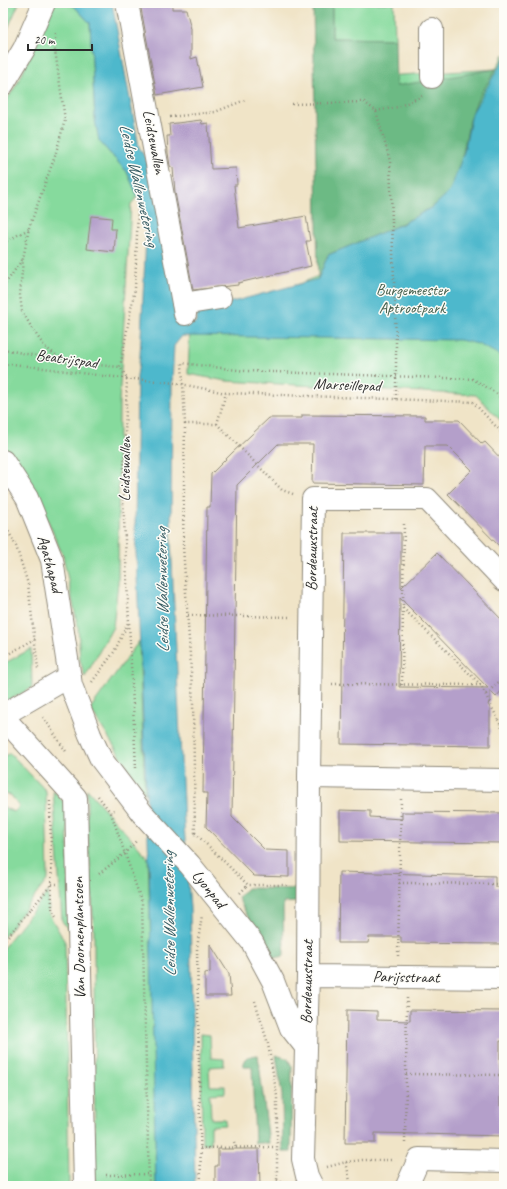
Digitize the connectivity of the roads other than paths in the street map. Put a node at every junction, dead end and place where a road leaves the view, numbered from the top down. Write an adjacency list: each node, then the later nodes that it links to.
1 (127, 3): 6 (street, Leidsewallen)
2 (42, 7): 5 (street)
3 (432, 29): 4 (street)
4 (432, 77)
5 (3, 84)
6 (220, 298)
7 (3, 461): 9 (street, Agathapad)
8 (504, 580): 11 (street, Bordeauxstraat)
9 (72, 686): 10 (street); 15 (street, Lyonpad)
10 (3, 716): 17 (street, Van Doornenplantsoen)
11 (309, 777): 12 (street); 13 (street, Bordeauxstraat)
12 (504, 780)
13 (308, 976): 14 (street, Parijsstraat); 15 (street, Bordeauxstraat)
14 (504, 978)
15 (306, 1046): 18 (street, Bordeauxstraat)
16 (504, 1161): 19 (street)
17 (85, 1181)
18 (312, 1186)
19 (407, 1186)

